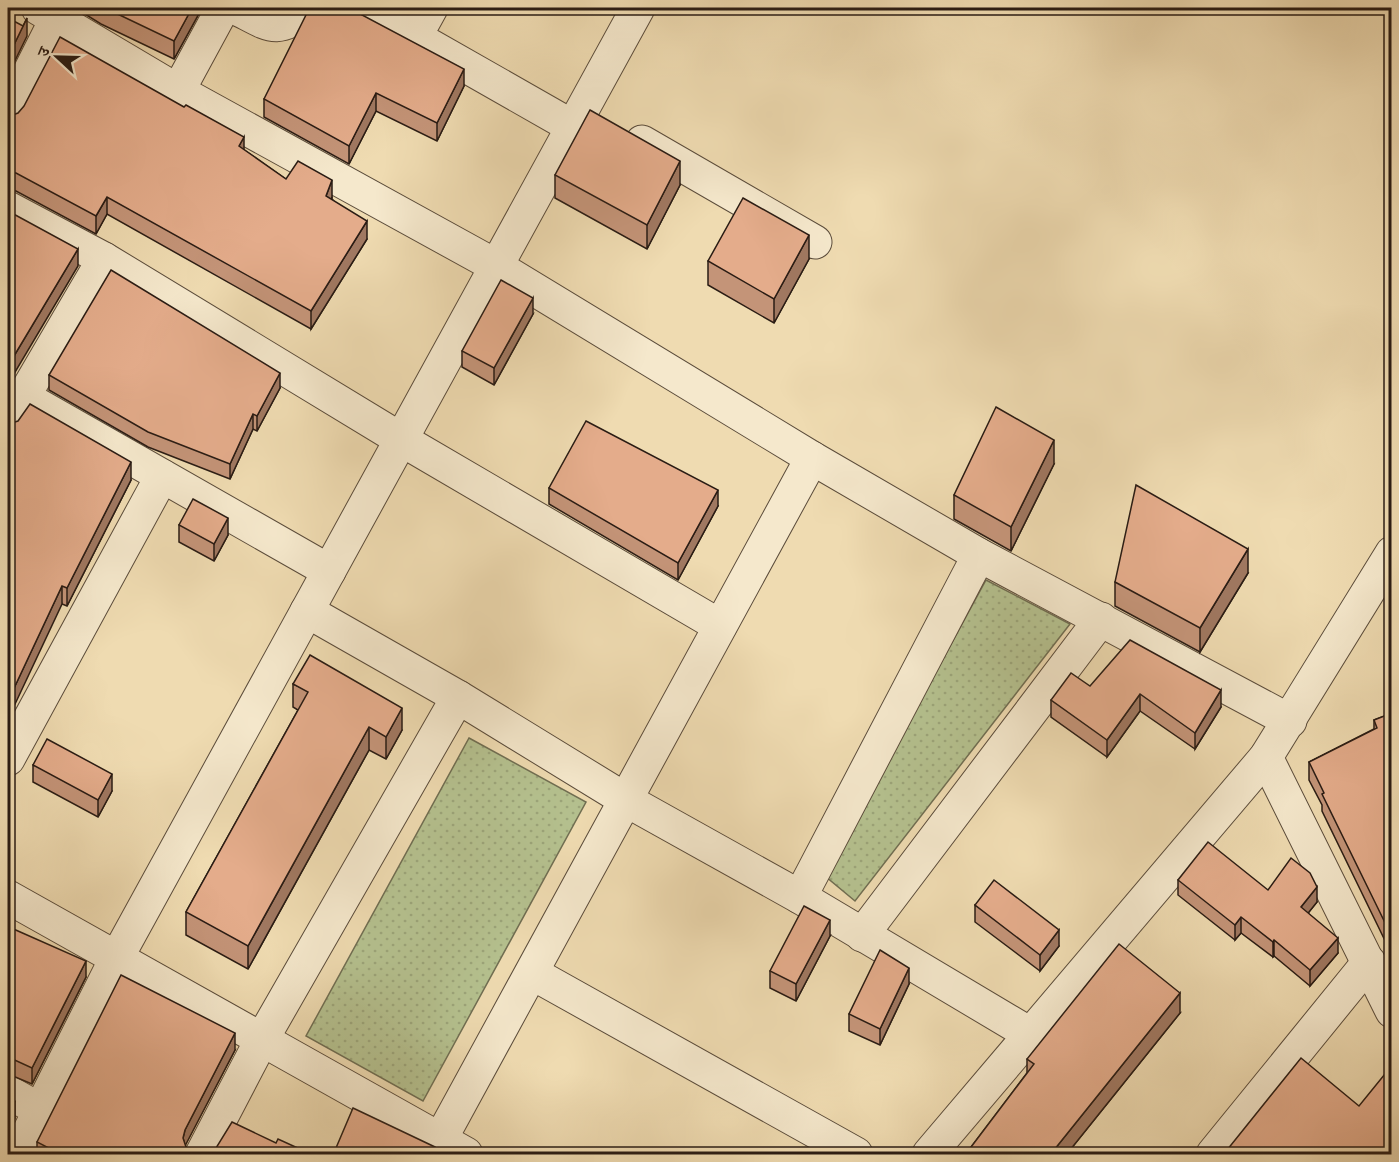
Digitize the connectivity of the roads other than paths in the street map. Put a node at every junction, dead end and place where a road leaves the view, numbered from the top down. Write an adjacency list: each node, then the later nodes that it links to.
1 (223, 8): 9 (street)
2 (236, 8): 3 (street)
3 (308, 8)
4 (356, 8): 8 (street)
5 (431, 8): 8 (street)
6 (638, 8): 11 (street)
7 (48, 13): 9 (street); 10 (street)
8 (415, 37): 11 (street)
9 (178, 91): 15 (street)
10 (8, 115)
11 (578, 117): 13 (street); 15 (street)
12 (8, 208): 14 (street)
13 (815, 242)
14 (104, 259): 16 (street); 17 (street)
15 (496, 266): 17 (street); 18 (street)
16 (15, 409): 19 (street)
17 (402, 440): 22 (street); 25 (street)
18 (812, 458): 21 (street); 25 (street)
19 (162, 476): 22 (street); 29 (street)
20 (1392, 553): 27 (street)
21 (979, 555): 24 (street); 32 (street)
22 (329, 571): 23 (street)
23 (307, 610): 26 (street); 34 (street)
24 (1101, 619): 27 (street); 33 (street)
25 (720, 626): 30 (street)
26 (458, 697): 30 (street); 39 (street)
27 (1290, 721): 28 (street)
28 (1266, 757): 35 (street); 38 (street)
29 (8, 759)
30 (626, 800): 32 (street); 36 (street)
31 (8, 897): 34 (street)
32 (800, 897): 33 (street)
33 (862, 935): 38 (street)
34 (116, 959): 39 (street); 41 (street)
35 (1369, 962): 37 (street); 47 (street)
36 (532, 973): 42 (street); 45 (street)
37 (1392, 1011)
38 (1030, 1034): 46 (street)
39 (261, 1041): 42 (street); 44 (street)
40 (8, 1092): 41 (street)
41 (40, 1110): 43 (street)
42 (453, 1147)
43 (18, 1155)
44 (202, 1155)
45 (856, 1155)
46 (929, 1155)
47 (1212, 1155)

